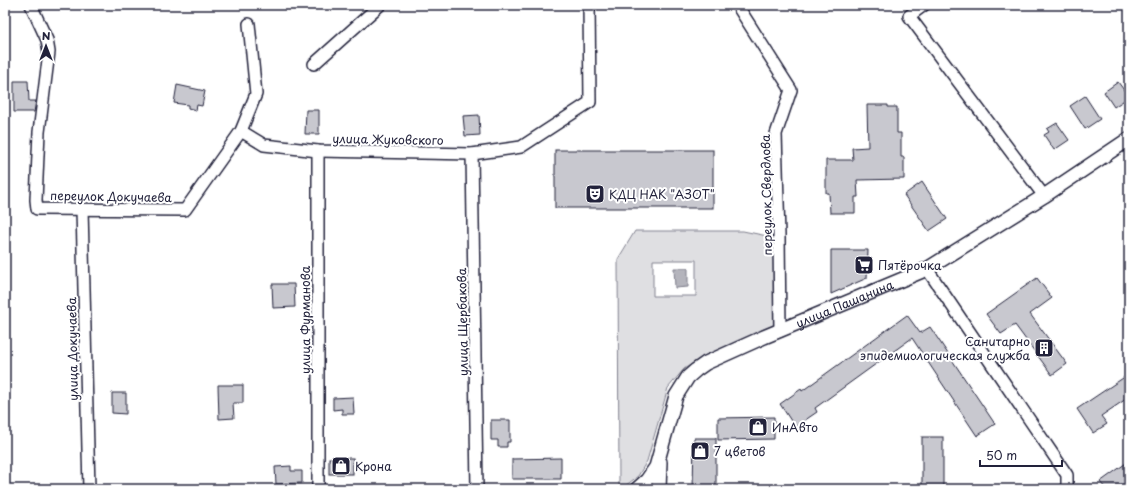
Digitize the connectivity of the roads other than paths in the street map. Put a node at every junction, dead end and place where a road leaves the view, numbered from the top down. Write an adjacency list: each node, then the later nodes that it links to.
1 (31, 5): 13 (street, переулок Докучаева)
2 (380, 5): 7 (street)
3 (589, 5): 11 (street, улица Жуковского)
4 (737, 5): 15 (street, переулок Свердлова)
5 (924, 5): 12 (street)
6 (249, 24): 8 (street)
7 (314, 64)
8 (242, 131): 10 (street, улица Жуковского); 13 (street, переулок Докучаева)
9 (1129, 139): 12 (main road, улица Пашанина)
10 (318, 151): 11 (street, улица Жуковского); 18 (street, улица Фурманова)
11 (472, 154): 19 (street, улица Щербакова)
12 (1044, 196): 14 (main road, улица Пашанина)
13 (82, 209): 17 (street, улица Докучаева)
14 (927, 269): 15 (main road, улица Пашанина); 22 (street)
15 (780, 331): 16 (main road, улица Пашанина)
16 (660, 456): 20 (main road); 21 (main road)
17 (89, 489)
18 (318, 489)
19 (478, 489)
20 (637, 489)
21 (659, 489)
22 (1067, 489)

